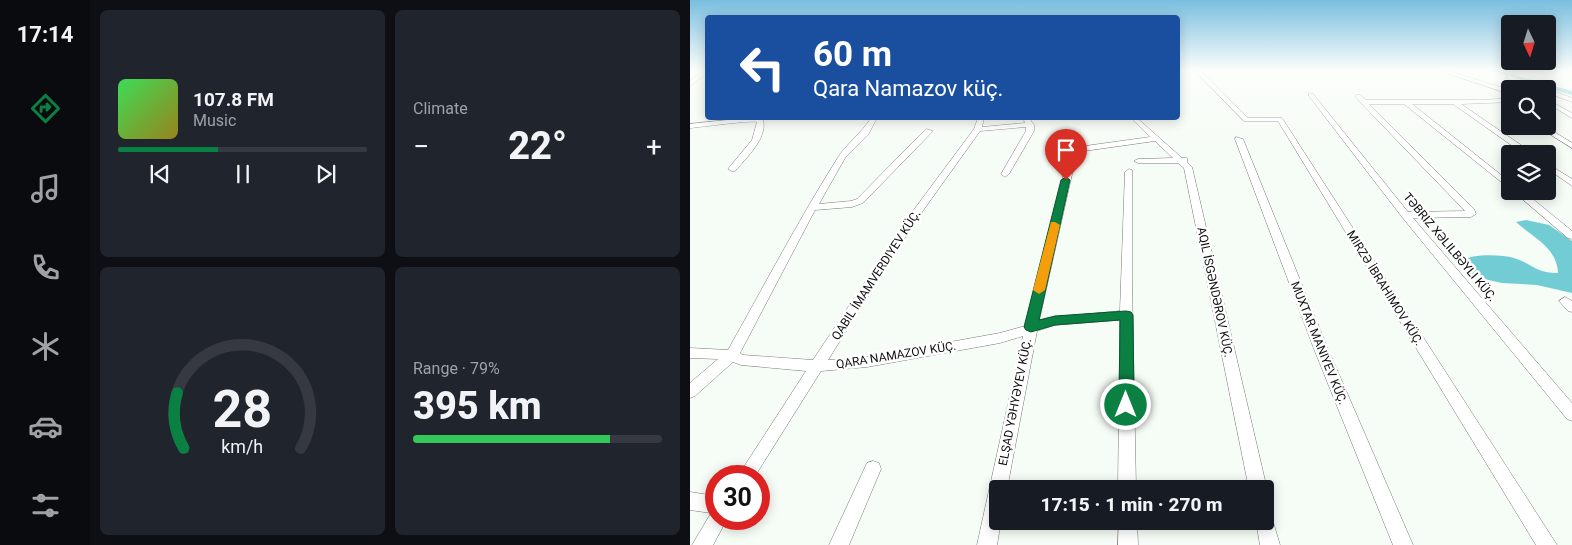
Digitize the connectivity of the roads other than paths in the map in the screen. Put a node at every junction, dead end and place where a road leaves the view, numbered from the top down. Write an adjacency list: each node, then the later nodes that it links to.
1 (1221, 95): 62 (street, MIRZƏ İBRAHIMOV KÜÇ.)
2 (1311, 95): 36 (street, TƏBRIZ XƏLILBƏYLI KÜÇ.)
3 (1560, 95): 4 (street)
4 (1572, 100)
5 (1497, 101): 6 (street); 8 (street); 9 (street)
6 (1501, 101)
7 (1406, 102): 8 (street); 32 (street); 36 (street)
8 (1454, 102): 24 (street)
9 (1501, 103)
10 (1556, 107): 11 (street)
11 (1572, 116)
12 (737, 120): 18 (street)
13 (759, 120): 28 (street)
14 (873, 120): 35 (street)
15 (980, 120): 19 (street)
16 (1136, 120): 22 (street)
17 (1028, 121): 19 (street); 31 (street)
18 (690, 126)
19 (978, 129): 42 (street, QABIL İMAMVERDIYEV KÜÇ.)
20 (929, 131): 35 (street)
21 (1554, 135): 25 (street)
22 (1157, 138): 26 (street); 39 (street, ELŞAD YƏHYƏYEV KÜÇ.)
23 (1239, 140): 61 (street, MUXTAR MANIYEV KÜÇ.)
24 (1517, 145)
25 (1572, 146)
26 (1184, 160): 27 (street); 49 (street, AQIL İSGƏNDƏROV KÜÇ.)
27 (1138, 161)
28 (732, 169)
29 (1129, 172): 38 (street)
30 (1556, 172): 33 (street)
31 (1005, 174)
32 (1501, 179)
33 (1572, 183)
34 (1527, 200): 37 (street)
35 (812, 206): 41 (street)
36 (1406, 216): 44 (street, TƏBRIZ XƏLILBƏYLI KÜÇ.)
37 (1572, 236)
38 (1126, 315): 39 (street, QARA NAMAZOV KÜÇ.); 48 (street)
39 (1031, 327): 42 (street, QARA NAMAZOV KÜÇ.); 47 (street, ELŞAD YƏHYƏYEV KÜÇ.)
40 (690, 354): 41 (street, QARA NAMAZOV KÜÇ.)
41 (732, 355): 42 (street, QARA NAMAZOV KÜÇ.); 43 (street)
42 (817, 366): 45 (street, QABIL İMAMVERDIYEV KÜÇ.)
43 (690, 392)
44 (1572, 414)
45 (753, 465)
46 (872, 469): 57 (street)
47 (1000, 480)
48 (1127, 480)
49 (1256, 480)
50 (690, 501): 51 (street)
51 (705, 503)
52 (711, 530): 56 (street)
53 (989, 530): 58 (street, ELŞAD YƏHYƏYEV KÜÇ.)
54 (1128, 530): 59 (street)
55 (1267, 530): 60 (street)
56 (702, 545)
57 (839, 545)
58 (986, 545)
59 (1128, 545)
60 (1270, 545)
61 (1403, 545)
62 (1547, 545)

